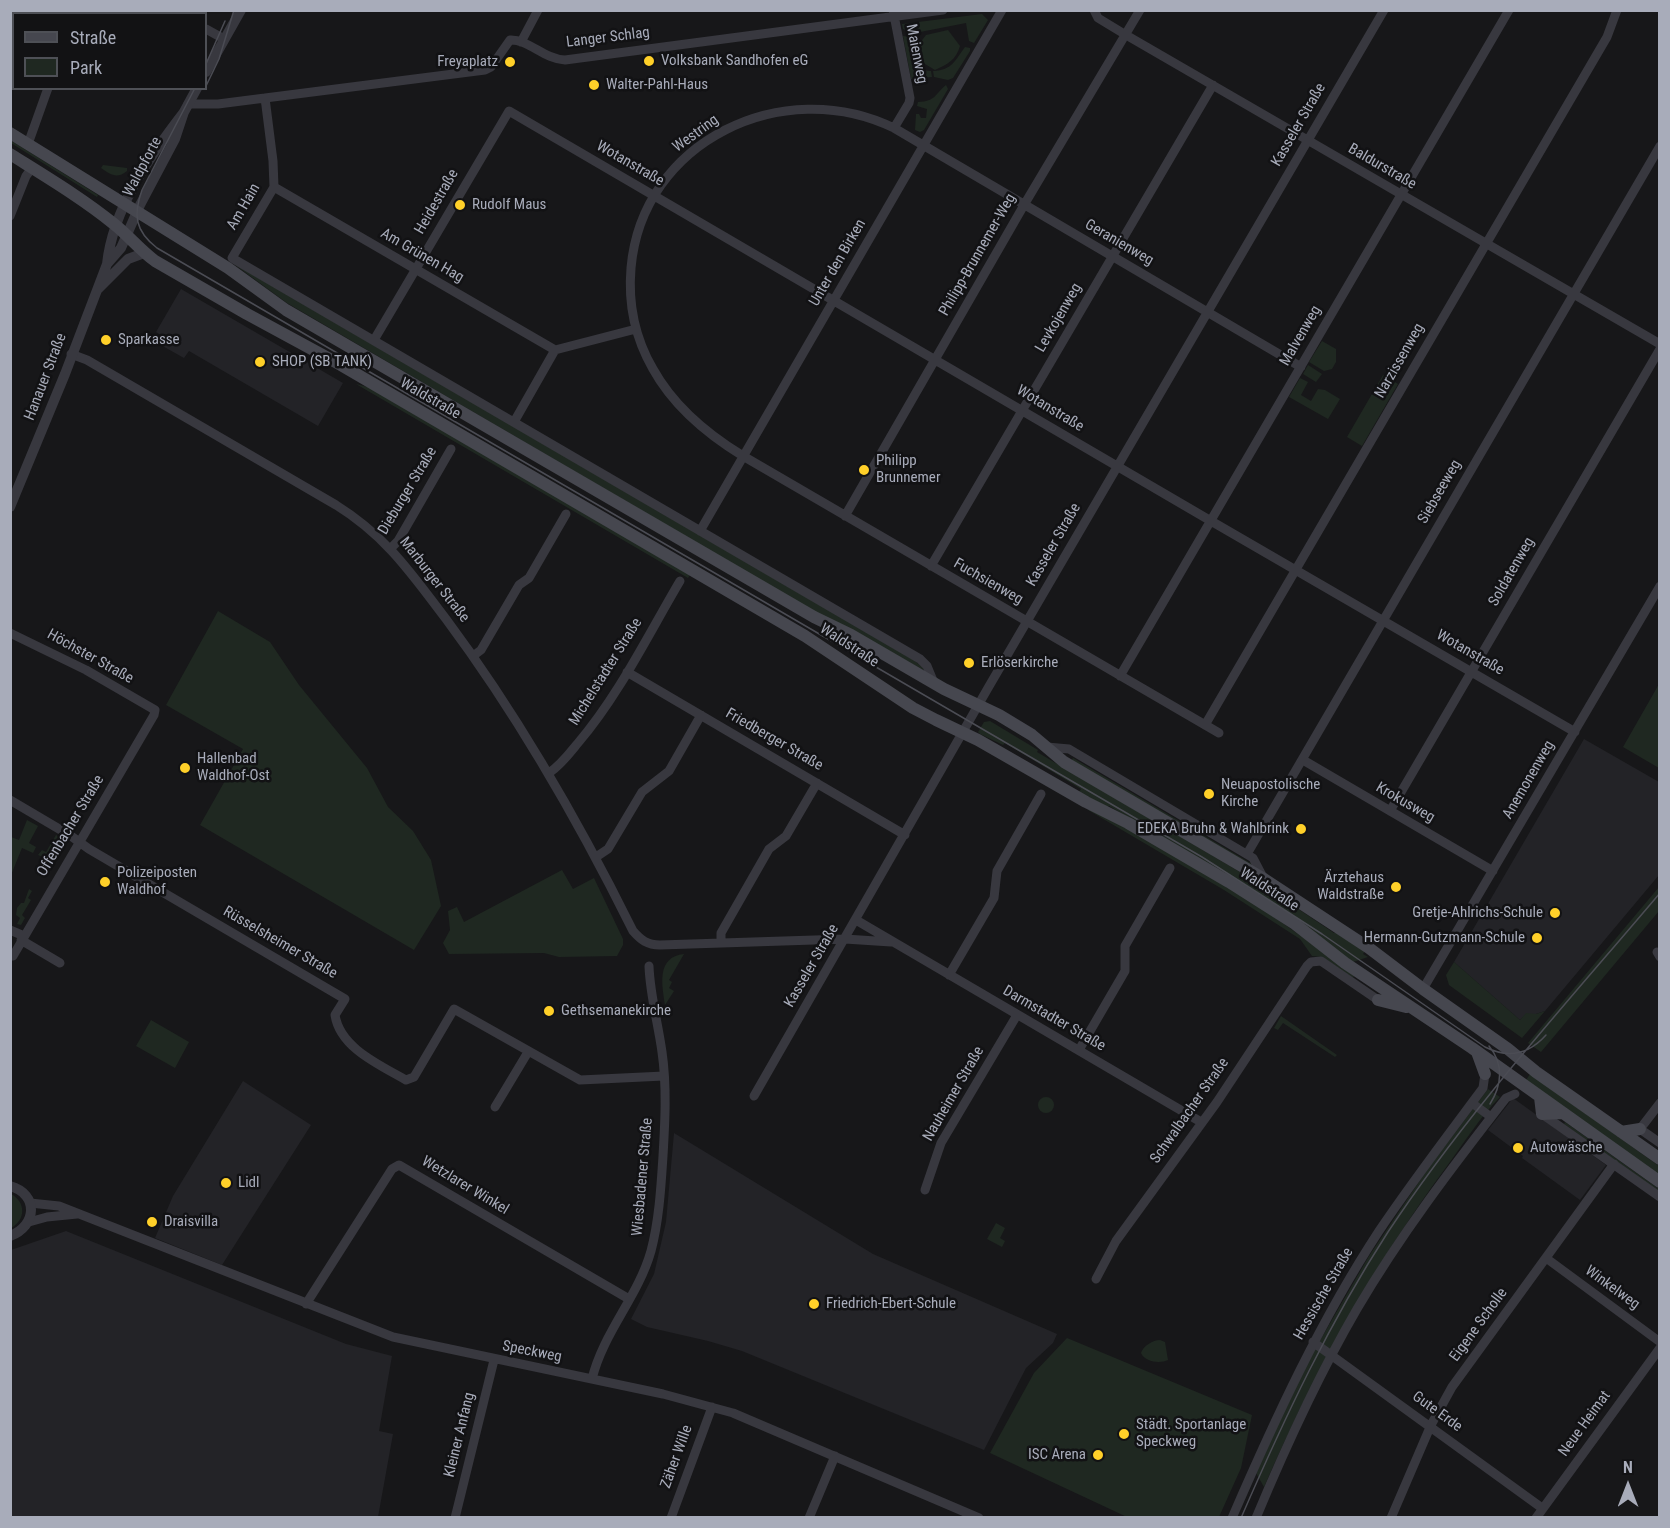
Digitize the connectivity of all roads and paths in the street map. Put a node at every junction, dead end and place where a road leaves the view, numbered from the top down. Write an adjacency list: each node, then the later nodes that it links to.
1 (241, 10): 14 (street)
2 (538, 10): 15 (street)
3 (943, 10): 10 (street, Langer Schlag)
4 (1002, 10): 27 (street, Unter den Birken)
5 (1094, 10): 13 (street, Baldurstraße)
6 (1140, 10): 13 (street, Philipp-Brunnemer-Weg)
7 (1384, 10): 25 (street, Kasseler Straße)
8 (1509, 10): 32 (street, Malvenweg)
9 (1617, 10): 40 (street, Narzissenweg)
10 (893, 14): 11 (street, Langer Schlag); 23 (street, Maienweg)
11 (872, 15): 15 (street, Langer Schlag)
12 (207, 30): 14 (street)
13 (1126, 34): 17 (street, Baldurstraße); 35 (street, Philipp-Brunnemer-Weg)
14 (224, 39): 16 (street)
15 (521, 42): 20 (street)
16 (207, 70)
17 (1213, 85): 25 (street, Baldurstraße); 42 (street, Levkojenweg)
18 (47, 90): 26 (street)
19 (196, 90): 21 (street, Waldpforte)
20 (265, 98): 21 (street); 31 (street, Am Hain)
21 (186, 108): 34 (street, Waldpforte); 36 (street, Waldpforte)
22 (509, 111): 33 (street, Wotanstraße); 45 (street, Heidestraße)
23 (894, 128): 27 (street, Westring); 33 (street, Westring)
24 (10, 133): 26 (main road, Waldstraße)
25 (1308, 140): 32 (street, Baldurstraße); 49 (street, Kasseler Straße)
26 (28, 144): 34 (main road, Waldstraße)
27 (923, 146): 35 (street, Geranienweg); 48 (street, Unter den Birken)
28 (1659, 146): 47 (street, Siebseeweg)
29 (10, 154): 30 (main road, Waldstraße)
30 (32, 168): 37 (street); 38 (main road, Waldstraße)
31 (274, 187): 43 (street, Am Hain); 45 (street, Am Grünen Hag)
32 (1401, 195): 40 (street, Baldurstraße); 57 (street, Malvenweg)
33 (655, 196): 48 (street, Wotanstraße); 50 (street, Westring)
34 (124, 205): 36 (main road, Waldstraße); 38 (street, Hanauer Straße)
35 (1024, 205): 42 (street, Geranienweg); 56 (street, Philipp-Brunnemer-Weg)
36 (136, 212): 39 (street, Waldpforte); 80 (main road, Waldstraße)
37 (10, 216)
38 (116, 225): 39 (main road, Waldstraße); 44 (street, Hanauer Straße)
39 (127, 235): 41 (main road, Waldstraße); 44 (street, Hanauer Straße)
40 (1486, 244): 47 (street, Baldurstraße); 70 (street, Narzissenweg)
41 (144, 253): 46 (street, Hanauer Straße); 86 (main road, Waldstraße)
42 (1113, 257): 49 (street, Geranienweg); 58 (street, Levkojenweg)
43 (232, 258): 51 (street, Waldstraße)
44 (107, 264): 46 (street, Hanauer Straße)
45 (415, 269): 51 (street, Heidestraße); 54 (street, Am Grünen Hag)
46 (96, 291): 55 (street, Hanauer Straße)
47 (1573, 294): 52 (street, Baldurstraße); 73 (street, Siebseeweg)
48 (834, 300): 56 (street, Wotanstraße); 61 (street, Unter den Birken)
49 (1207, 313): 57 (street, Geranienweg); 62 (street, Kasseler Straße)
50 (636, 328): 54 (street); 61 (street, Westring)
51 (374, 340): 59 (street, Waldstraße)
52 (1659, 344)
53 (1659, 349): 77 (street, Soldatenweg)
54 (555, 350): 59 (street)
55 (71, 354): 63 (street, Hanauer Straße); 68 (street, Marburger Straße)
56 (936, 359): 58 (street, Wotanstraße); 65 (street, Philipp-Brunnemer-Weg)
57 (1301, 367): 66 (street, Malvenweg)
58 (1023, 410): 62 (street, Wotanstraße); 69 (street, Levkojenweg)
59 (514, 422): 67 (street, Waldstraße)
60 (451, 449): 68 (street, Dieburger Straße)
61 (743, 456): 65 (street, Fuchsienweg); 67 (street, Unter den Birken)
62 (1118, 466): 66 (street, Wotanstraße); 74 (street, Kasseler Straße)
63 (10, 507)
64 (566, 514): 76 (street)
65 (845, 516): 69 (street, Fuchsienweg)
66 (1211, 521): 70 (street, Wotanstraße); 79 (street, Malvenweg)
67 (700, 531): 80 (street, Waldstraße)
68 (391, 548): 76 (street, Marburger Straße)
69 (932, 566): 74 (street, Fuchsienweg)
70 (1296, 570): 73 (street, Wotanstraße); 84 (street, Narzissenweg)
71 (680, 581): 78 (street, Michelstadter Straße)
72 (1659, 586): 85 (street, Anemonenweg)
73 (1383, 619): 77 (street, Wotanstraße); 89 (street, Siebseeweg)
74 (1027, 622): 79 (street, Fuchsienweg); 81 (street, Kasseler Straße)
75 (10, 633): 82 (street, Höchster Straße)
76 (473, 656): 90 (street, Marburger Straße)
77 (1471, 671): 85 (street, Wotanstraße); 94 (street, Soldatenweg)
78 (627, 672): 83 (street, Friedberger Straße); 90 (street, Michelstadter Straße)
79 (1120, 676): 84 (street, Fuchsienweg)
80 (934, 683): 81 (main road, Waldstraße)
81 (979, 705): 86 (street, Kasseler Straße); 88 (main road, Waldstraße)
82 (155, 710): 96 (street, Offenbacher Straße)
83 (701, 715): 91 (street, Friedberger Straße); 98 (street)
84 (1205, 725): 87 (street, Fuchsienweg)
85 (1575, 732): 100 (street, Anemonenweg)
86 (963, 733): 95 (street, Kasseler Straße); 115 (main road, Waldstraße)
87 (1219, 733)
88 (1047, 747): 97 (street, Waldstraße); 101 (main road, Waldstraße)
89 (1303, 760): 94 (street, Krokusweg); 97 (street, Siebseeweg)
90 (549, 773): 98 (street, Marburger Straße)
91 (817, 783): 95 (street, Friedberger Straße); 107 (street)
92 (1041, 794): 112 (street)
93 (10, 800): 96 (street, Rüsselsheimer Straße)
94 (1390, 811): 100 (street, Krokusweg)
95 (905, 835): 102 (street, Kasseler Straße)
96 (80, 842): 104 (street, Offenbacher Straße); 118 (street, Rüsselsheimer Straße)
97 (1247, 854): 101 (street, Waldstraße)
98 (596, 857): 108 (street, Marburger Straße)
99 (1170, 868): 117 (street)
100 (1493, 871): 113 (street, Anemonenweg)
101 (1264, 879): 113 (main road, Waldstraße)
102 (856, 920): 105 (street, Kasseler Straße); 106 (street, Darmstadter Straße)
103 (10, 930): 104 (street)
104 (23, 938): 109 (street, Offenbacher Straße); 110 (street)
105 (845, 939): 106 (street, Darmstadter Straße); 107 (street, Darmstadter Straße); 124 (street, Kasseler Straße)
106 (891, 942): 112 (street, Darmstadter Straße)
107 (721, 944): 108 (street, Darmstadter Straße)
108 (652, 945)
109 (12, 956)
110 (60, 963)
111 (649, 966): 121 (street, Wiesbadener Straße)
112 (950, 975): 116 (street, Darmstadter Straße)
113 (1423, 989): 133 (main road, Waldstraße)
114 (1378, 1000): 115 (main road); 131 (street, Schwalbacher Straße)
115 (1415, 1009): 119 (main road, Waldstraße)
116 (1017, 1015): 117 (street, Darmstadter Straße); 139 (street, Nauheimer Straße)
117 (1079, 1050): 131 (street, Darmstadter Straße)
118 (528, 1052): 121 (street, Rüsselsheimer Straße); 127 (street)
119 (1477, 1052): 120 (main road); 123 (main road, Waldstraße)
120 (1485, 1074): 125 (street, Hessische Straße)
121 (664, 1076): 147 (street, Wiesbadener Straße)
122 (1515, 1094): 123 (main road); 130 (street)
123 (1535, 1094): 128 (main road, Waldstraße); 129 (main road)
124 (754, 1096)
125 (1472, 1103): 130 (street); 149 (street, Hessische Straße)
126 (1659, 1103): 132 (street)
127 (495, 1107)
128 (1562, 1113): 129 (main road); 137 (main road, Waldstraße)
129 (1542, 1114): 136 (street)
130 (1491, 1117): 152 (street)
131 (1201, 1122): 146 (street, Schwalbacher Straße)
132 (1640, 1129): 133 (main road); 134 (street)
133 (1621, 1132): 135 (main road, Waldstraße)
134 (1659, 1143)
135 (1659, 1159)
136 (1614, 1164): 140 (street); 145 (street, Eigene Scholle)
137 (1659, 1182)
138 (10, 1186): 141 (street)
139 (925, 1190)
140 (1659, 1197)
141 (30, 1203): 142 (street, Speckweg); 143 (street)
142 (80, 1214): 143 (street, Speckweg); 148 (street, Speckweg)
143 (29, 1222): 144 (street, Speckweg)
144 (10, 1236)
145 (1546, 1258): 150 (street, Winkelweg); 156 (street, Eigene Scholle)
146 (1096, 1280)
147 (629, 1299): 148 (street, Wetzlarer Winkel); 154 (street, Wiesbadener Straße)
148 (306, 1304): 153 (street, Speckweg)
149 (1313, 1342): 152 (street, Gute Erde); 165 (street, Hessische Straße)
150 (1659, 1342)
151 (1659, 1348): 159 (street, Neue Heimat)
152 (1332, 1354): 156 (street, Gute Erde); 166 (street)
153 (494, 1360): 154 (street, Speckweg); 160 (street, Kleiner Anfang)
154 (592, 1379): 155 (street, Speckweg)
155 (712, 1407): 157 (street, Speckweg); 161 (street, Zäher Wille)
156 (1431, 1425): 159 (street, Gute Erde); 167 (street, Eigene Scholle)
157 (835, 1456): 158 (street, Speckweg); 162 (street)
158 (957, 1508): 163 (street); 164 (street, Speckweg)
159 (1542, 1508): 168 (street, Neue Heimat)
160 (455, 1518)
161 (671, 1518)
162 (809, 1518)
163 (953, 1518)
164 (980, 1518)
165 (1232, 1518)
166 (1256, 1518)
167 (1391, 1518)
168 (1536, 1518)

